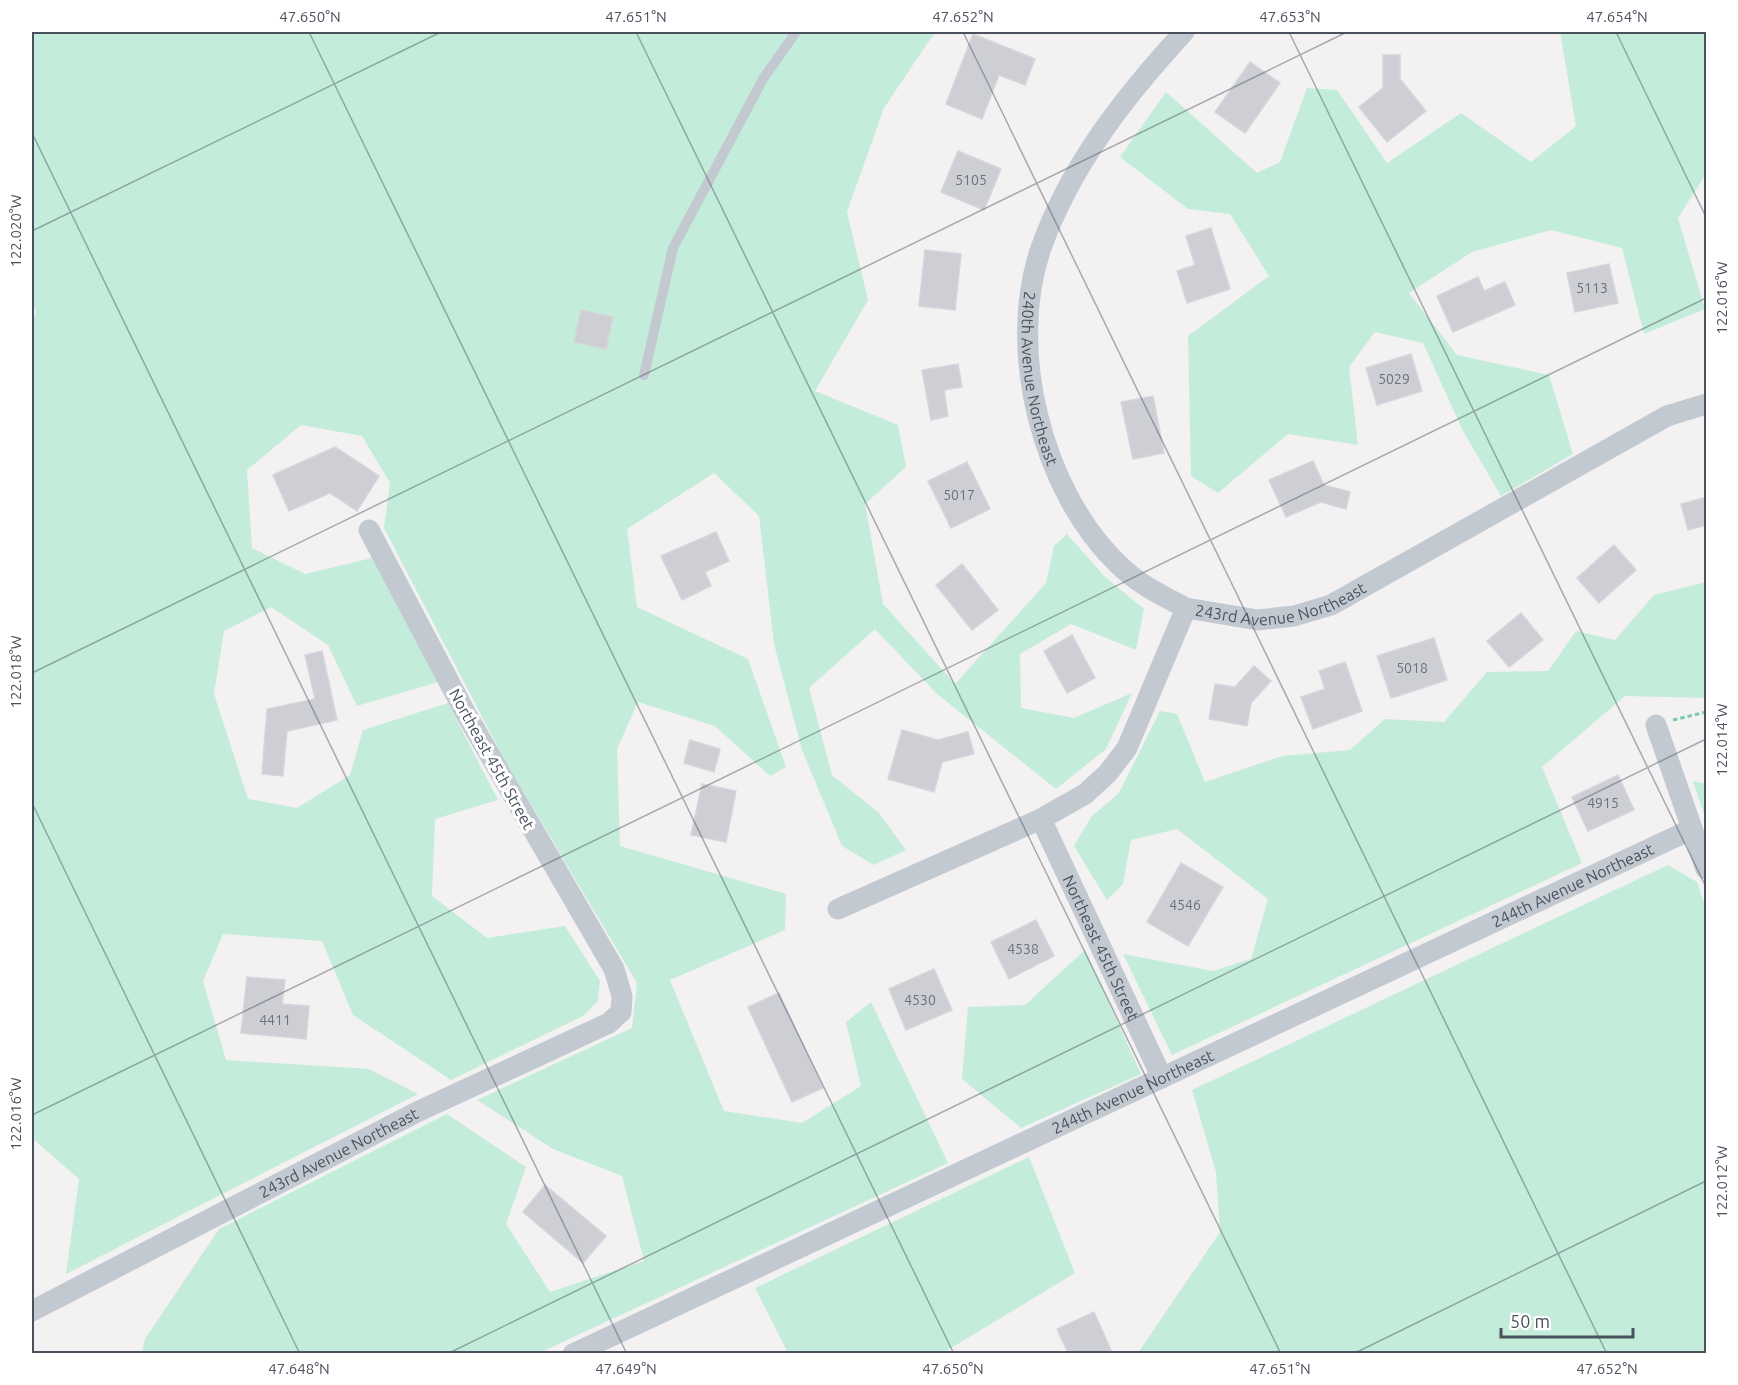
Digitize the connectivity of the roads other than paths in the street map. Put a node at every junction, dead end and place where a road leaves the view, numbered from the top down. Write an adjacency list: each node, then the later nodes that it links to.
1 (796, 32): 3 (lane)
2 (1184, 32): 6 (street, 240th Avenue Northeast)
3 (644, 375)
4 (1707, 404): 6 (street, 243rd Avenue Northeast)
5 (369, 530): 12 (street, Northeast 45th Street)
6 (1186, 608): 8 (street, 243rd Avenue Northeast)
7 (1656, 725): 9 (street)
8 (1041, 819): 11 (street, 243rd Avenue Northeast); 13 (street, Northeast 45th Street)
9 (1692, 829): 10 (street); 13 (street, 244th Avenue Northeast)
10 (1707, 869)
11 (838, 909)
12 (620, 984): 14 (street, 243rd Avenue Northeast)
13 (1162, 1078): 15 (street, 244th Avenue Northeast)
14 (32, 1311)
15 (573, 1353)

